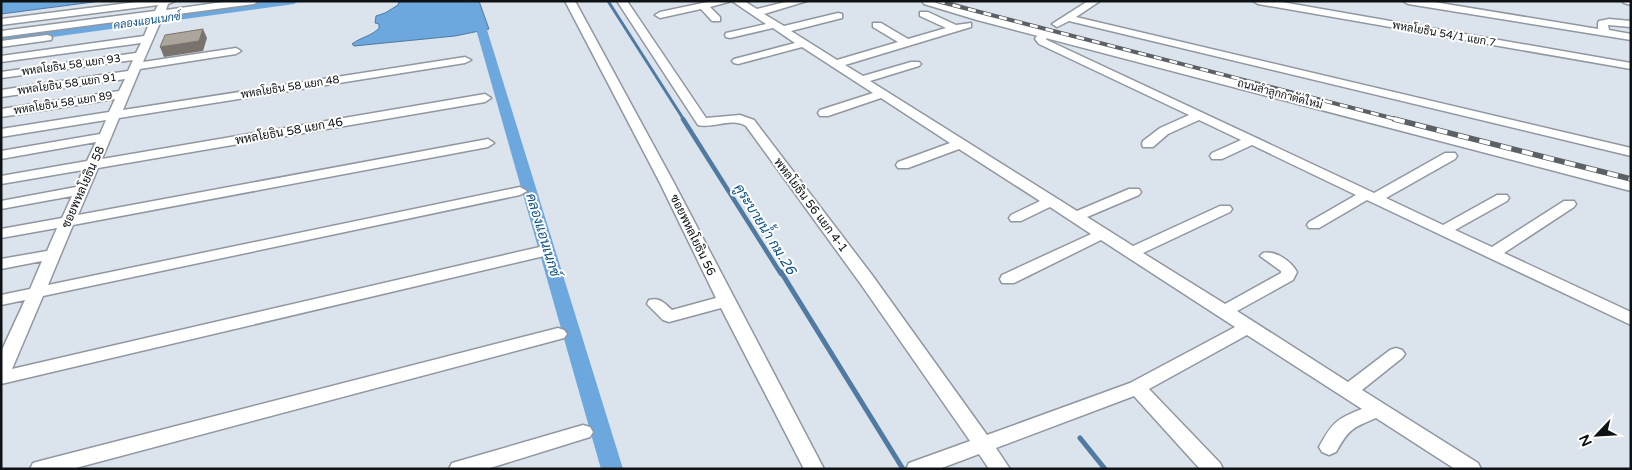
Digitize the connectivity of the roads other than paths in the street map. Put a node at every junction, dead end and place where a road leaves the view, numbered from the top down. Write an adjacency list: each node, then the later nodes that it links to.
1 (170, 1): 13 (street)
2 (254, 1): 20 (street)
3 (570, 1): 95 (street, ซอยพหลโยธิน 56)
4 (622, 1): 110 (street, พหลโยธิน 56 แยก 4-1)
5 (728, 1): 15 (street)
6 (737, 1): 17 (street)
7 (802, 1): 17 (street)
8 (970, 1): 26 (main road, ถนนลำลูกกาตัดใหม่)
9 (1095, 1): 26 (street)
10 (1258, 1): 44 (street, พหลโยธิน 54/1 แยก 7)
11 (1408, 1): 29 (street)
12 (1627, 1): 14 (street)
13 (164, 2): 20 (street, ซอยพหลโยธิน 58); 22 (street)
14 (1631, 2)
15 (703, 6): 18 (street); 21 (street)
16 (926, 8): 26 (main road, ถนนลำลูกกาตัดใหม่); 28 (street)
17 (754, 12): 27 (street)
18 (660, 15)
19 (838, 16): 27 (street)
20 (157, 19): 30 (street); 33 (street, ซอยพหลโยธิน 58); 35 (street)
21 (716, 19)
22 (1, 22)
23 (877, 24): 34 (street)
24 (1631, 24): 29 (street)
25 (967, 25): 28 (street)
26 (1057, 25): 54 (street); 61 (street); 67 (main road, ถนนลำลูกกาตัดใหม่); 69 (main road, ถนนลำลูกกาตัดใหม่)
27 (777, 28): 31 (street); 36 (street)
28 (954, 28): 34 (street)
29 (1604, 33): 32 (street)
30 (1, 34)
31 (730, 35)
32 (1631, 37)
33 (148, 39): 38 (street); 43 (street, ซอยพหลโยธิน 58)
34 (907, 43): 41 (street)
35 (1, 44)
36 (803, 44): 40 (street); 41 (street)
37 (236, 52): 43 (street)
38 (1, 59)
39 (465, 60): 53 (street, พหลโยธิน 58 แยก 48)
40 (738, 61)
41 (836, 64): 46 (street)
42 (915, 64): 46 (street)
43 (136, 65): 45 (street, พหลโยธิน 58 แยก 93); 47 (street, พหลโยธิน 58 แยก 91); 48 (street, ซอยพหลโยธิน 58)
44 (1631, 66)
45 (1, 75)
46 (861, 80): 49 (street)
47 (1, 94)
48 (124, 94): 51 (street, พหลโยธิน 58 แยก 89); 53 (street, ซอยพหลโยธิน 58)
49 (883, 94): 52 (street); 59 (street)
50 (485, 98): 65 (street, พหลโยธิน 58 แยก 46)
51 (1, 113)
52 (824, 113)
53 (115, 114): 55 (street, พหลโยธิน 58 แยก 48); 56 (street, ซอยพหลโยธิน 58)
54 (1200, 115): 57 (street); 60 (street)
55 (1, 133)
56 (105, 137): 62 (street); 65 (street, ซอยพหลโยธิน 58)
57 (1253, 140): 63 (street); 73 (street)
58 (488, 142): 81 (street)
59 (960, 144): 66 (street); 75 (street)
60 (1148, 144)
61 (1631, 152)
62 (1, 155)
63 (1217, 156)
64 (1450, 156): 73 (street)
65 (93, 164): 68 (street, พหลโยธิน 58 แยก 46); 70 (street, ซอยพหลโยธิน 58)
66 (903, 165)
67 (1631, 170)
68 (1, 180)
69 (1631, 186)
70 (81, 190): 77 (street); 81 (street, ซอยพหลโยธิน 58)
71 (520, 191): 93 (street)
72 (1134, 192): 79 (street)
73 (1371, 196): 82 (street); 83 (street)
74 (1502, 198): 83 (street)
75 (1051, 201): 79 (street); 80 (street)
76 (1569, 204): 88 (street)
77 (1, 205)
78 (1226, 209): 87 (street)
79 (1076, 216): 85 (street)
80 (1016, 218)
81 (68, 221): 84 (street); 89 (street, ซอยพหลโยธิน 58)
82 (1314, 224)
83 (1444, 230): 88 (street)
84 (1, 234)
85 (1102, 234): 87 (street); 92 (street)
86 (544, 252): 105 (street)
87 (1132, 252): 97 (street)
88 (1493, 253): 98 (street)
89 (54, 254): 91 (street); 93 (street, ซอยพหลโยธิน 58)
90 (1268, 256): 97 (street)
91 (1, 264)
92 (1008, 279)
93 (36, 293): 94 (street); 100 (street, ซอยพหลโยธิน 58)
94 (1, 300)
95 (726, 301): 96 (street); 114 (street, ซอยพหลโยธิน 56)
96 (655, 304)
97 (1224, 311): 99 (street)
98 (1631, 319)
99 (1248, 327): 106 (street); 107 (street)
100 (19, 333): 102 (street); 104 (street, ซอยพหลโยธิน 58)
101 (558, 334): 112 (street)
102 (1, 337)
103 (1396, 354): 107 (street)
104 (1, 373)
105 (1, 378)
106 (1136, 388): 110 (street); 117 (street)
107 (1350, 391): 108 (street)
108 (1378, 410): 111 (street); 118 (street)
109 (583, 432): 113 (street)
110 (983, 446): 115 (street); 116 (street)
111 (1329, 447)
112 (40, 469)
113 (459, 469)
114 (814, 469)
115 (916, 469)
116 (1000, 469)
117 (1213, 469)
118 (1471, 469)

